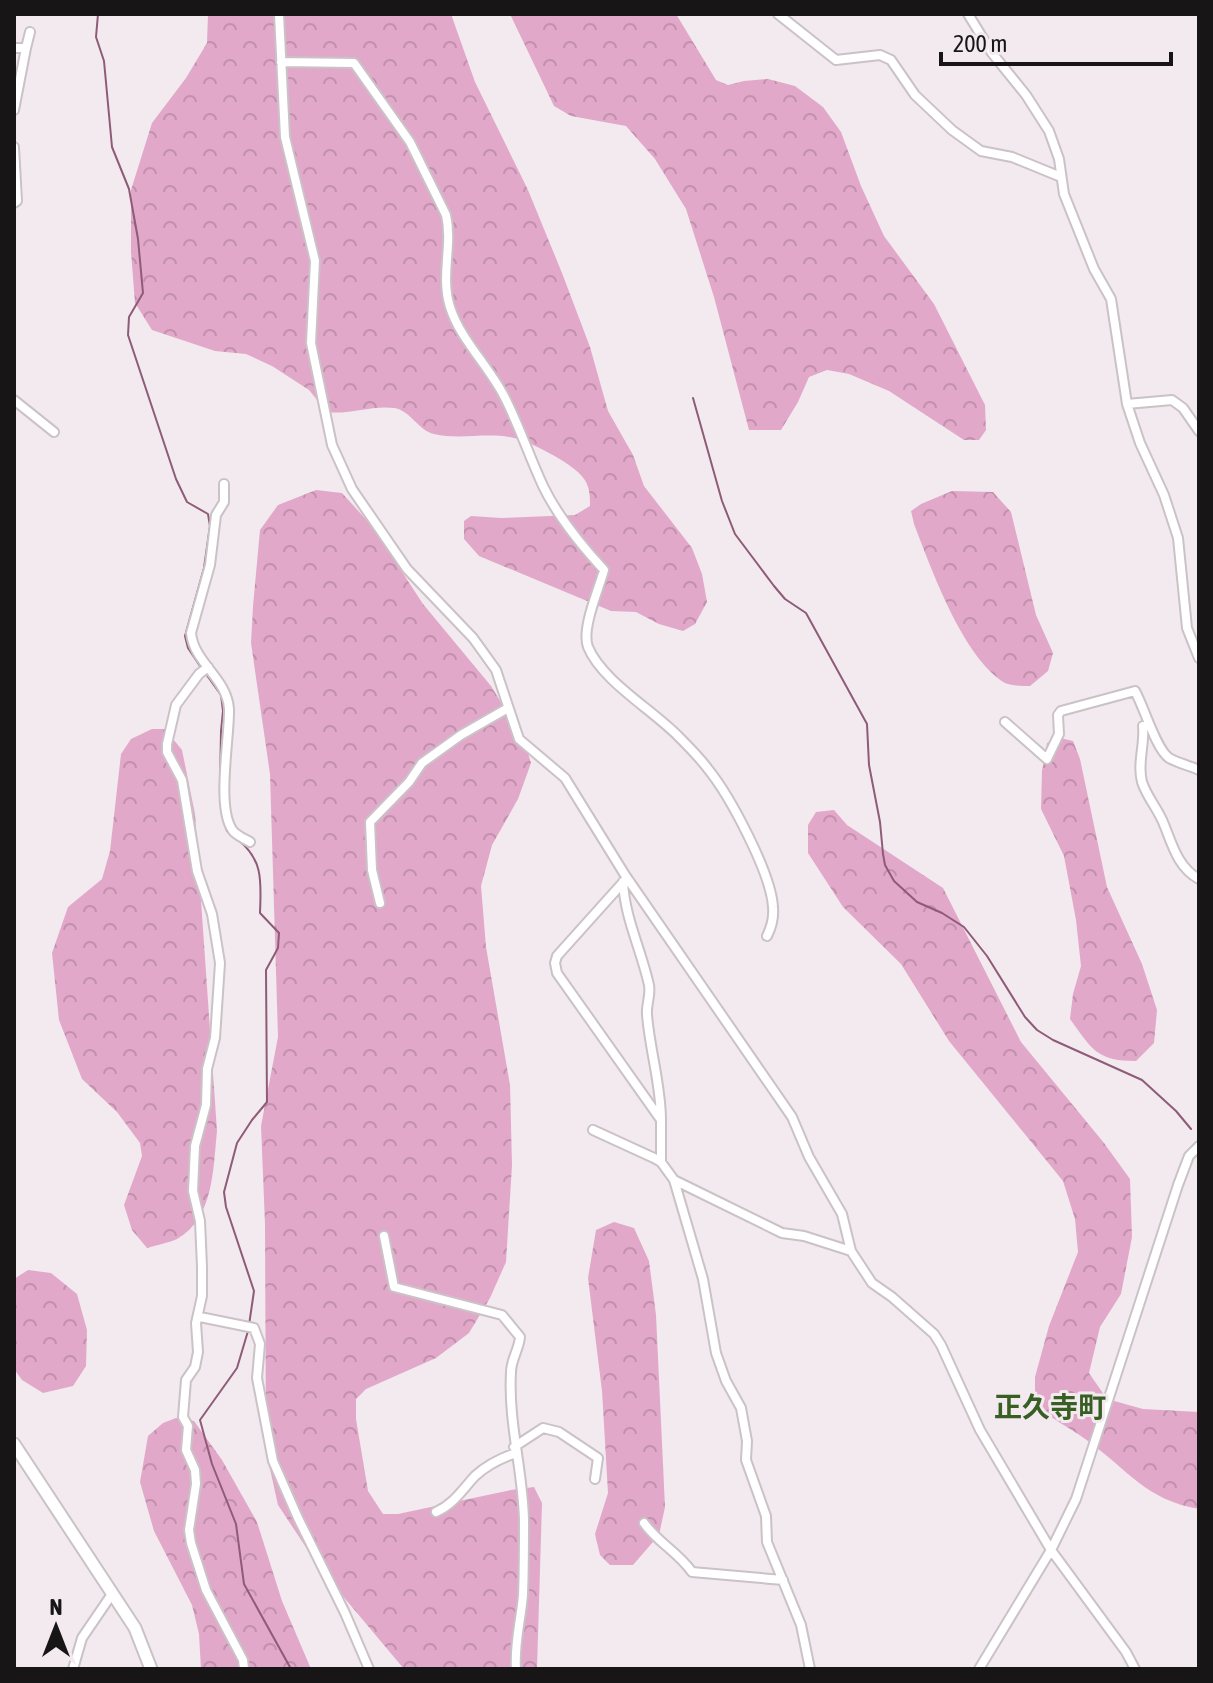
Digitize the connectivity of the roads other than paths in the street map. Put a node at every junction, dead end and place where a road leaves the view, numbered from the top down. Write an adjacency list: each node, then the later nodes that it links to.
1 (279, 14): 7 (street)
2 (778, 14): 10 (street)
3 (968, 14): 10 (street)
4 (30, 32): 6 (street)
5 (14, 48): 6 (street)
6 (26, 48): 8 (street)
7 (281, 62): 20 (street); 29 (street)
8 (14, 110)
9 (14, 147): 11 (street)
10 (1061, 177): 13 (street)
11 (14, 203)
12 (14, 400): 15 (street)
13 (1127, 404): 14 (street); 17 (street)
14 (1199, 431)
15 (54, 432)
16 (224, 484): 18 (street)
17 (1199, 658)
18 (208, 667): 25 (street); 37 (street)
19 (1141, 703): 21 (street); 22 (street); 24 (street)
20 (508, 708): 27 (street); 28 (street)
21 (1005, 722)
22 (1143, 726): 23 (street); 26 (street)
23 (1132, 728)
24 (1199, 770)
25 (250, 842)
26 (1199, 879)
27 (625, 880): 30 (street); 30 (street); 36 (street)
28 (380, 903)
29 (767, 936)
30 (661, 1120): 33 (street)
31 (593, 1130): 33 (street)
32 (1199, 1146): 43 (street)
33 (661, 1162): 34 (street)
34 (674, 1180): 36 (street); 44 (street)
35 (384, 1236): 39 (street)
36 (851, 1251): 43 (street)
37 (200, 1317): 48 (street); 49 (street)
38 (14, 1444): 45 (main road)
39 (515, 1450): 40 (street); 41 (street); 50 (street)
40 (595, 1479)
41 (436, 1512)
42 (644, 1523): 44 (street)
43 (1051, 1550): 52 (street); 53 (street)
44 (783, 1580): 51 (street)
45 (112, 1594): 46 (street); 47 (main road)
46 (73, 1669)
47 (151, 1669)
48 (244, 1669)
49 (369, 1669)
50 (516, 1669)
51 (810, 1669)
52 (979, 1669)
53 (1135, 1669)

